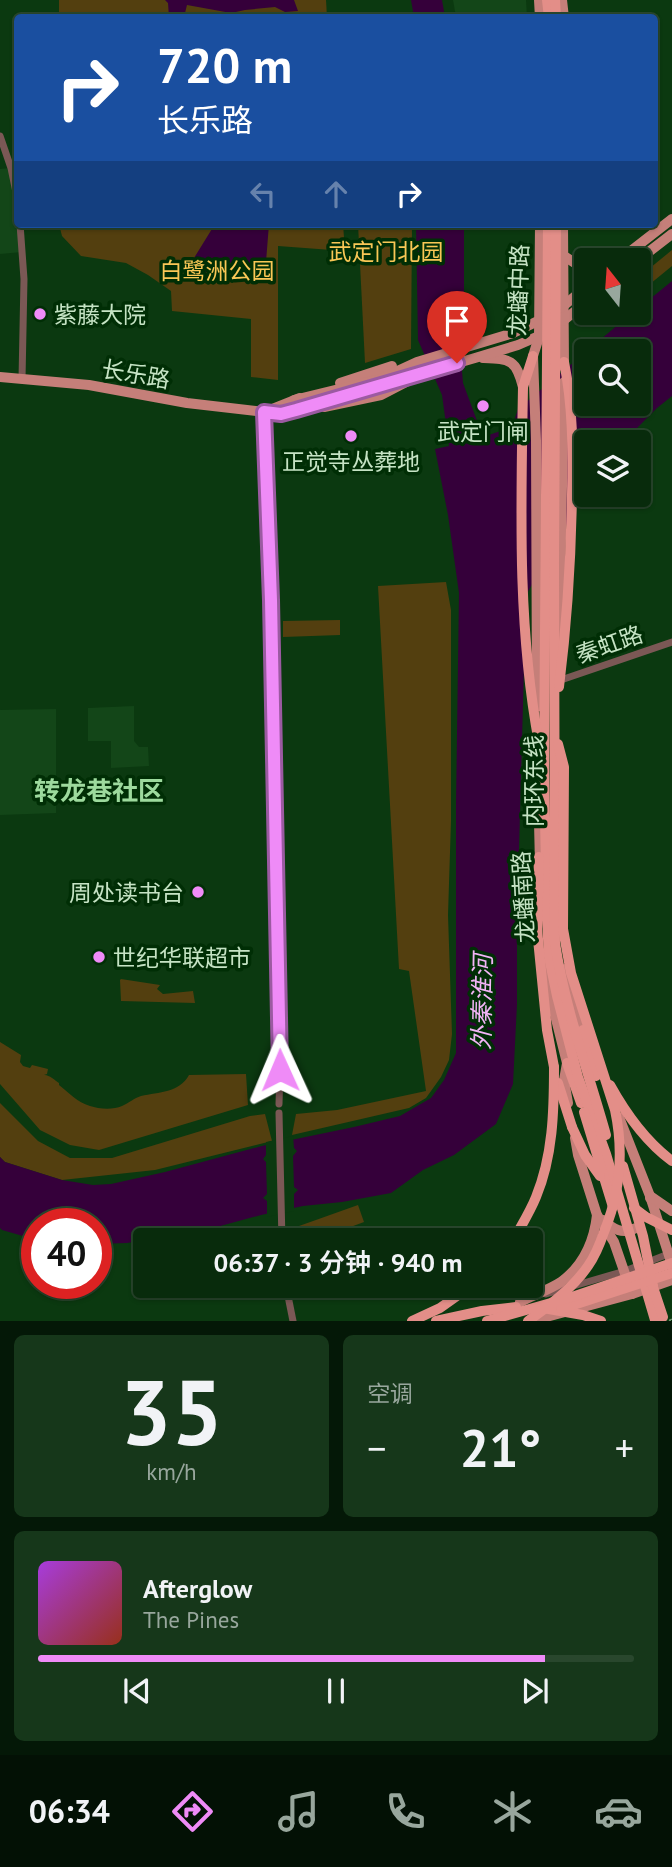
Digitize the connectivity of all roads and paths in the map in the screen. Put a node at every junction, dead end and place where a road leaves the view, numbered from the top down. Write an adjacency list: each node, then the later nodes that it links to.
1 (0, 136): 2 (street)
2 (14, 183)
3 (672, 219): 10 (main road)
4 (20, 228): 24 (street)
5 (540, 228): 18 (main road, 龙蟠中路)
6 (548, 228): 32 (highway, 内环东线, bridge)
7 (556, 228): 31 (highway, 内环东线, bridge)
8 (564, 228): 12 (main road, 龙蟠中路)
9 (672, 234): 11 (main road)
10 (635, 248)
11 (651, 251)
12 (564, 256): 13 (main road); 15 (main road, 龙蟠中路)
13 (574, 262)
14 (574, 297): 15 (main road, 长乐路)
15 (564, 306): 17 (main road, 龙蟠中路); 18 (main road, 长乐路)
16 (574, 312): 17 (main road, 长乐路)
17 (564, 320): 19 (main road, 长乐路); 22 (main road, 龙蟠中路)
18 (538, 321): 19 (main road, 龙蟠中路); 26 (main road, 长乐路)
19 (539, 337): 20 (main road, 龙蟠中路); 21 (main road, 长乐路)
20 (533, 356): 25 (highway); 30 (main road, 龙蟠南路)
21 (475, 358): 25 (main road); 26 (main road, 长乐路)
22 (564, 362): 29 (main road, 龙蟠南路, bridge); 31 (highway, bridge)
23 (0, 377): 24 (main road, 长乐路)
24 (22, 379): 27 (main road, 长乐路)
25 (523, 387): 32 (highway, bridge)
26 (295, 405): 27 (main road, 长乐路)
27 (264, 412): 38 (street)
28 (672, 642): 29 (street, 秦虹路)
29 (558, 681): 30 (main road); 34 (main road, 龙蟠南路)
30 (537, 682): 35 (main road, 龙蟠南路)
31 (554, 729): 37 (highway, bridge); 51 (highway, 内环东线, bridge)
32 (544, 767): 33 (highway, 内环东线, bridge)
33 (544, 816): 36 (highway, bridge); 51 (highway, 内环东线, bridge)
34 (583, 1030): 37 (highway); 41 (main road, 龙蟠南路)
35 (567, 1063): 43 (main road, 龙蟠南路); 51 (highway, bridge)
36 (554, 1067): 45 (highway); 46 (highway, bridge)
37 (601, 1077): 40 (highway, bridge); 51 (highway, bridge); 63 (highway, bridge)
38 (279, 1104)
39 (279, 1113): 44 (street)
40 (672, 1161)
41 (650, 1196): 42 (main road); 43 (main road); 47 (main road, 龙蟠南路)
42 (672, 1211)
43 (597, 1215): 48 (main road, 龙蟠南路); 55 (main road)
44 (282, 1228)
45 (520, 1228)
46 (672, 1230)
47 (671, 1259): 48 (street); 61 (highway, bridge)
48 (625, 1270): 52 (main road, 龙蟠南路); 55 (street)
49 (672, 1273): 62 (highway, bridge)
50 (672, 1280): 52 (main road)
51 (649, 1287): 56 (highway, 内环东线, bridge)
52 (632, 1294): 63 (main road)
53 (288, 1298): 57 (street)
54 (454, 1298): 58 (highway)
55 (520, 1302): 60 (street)
56 (660, 1320)
57 (293, 1321)
58 (412, 1321)
59 (436, 1321): 64 (highway, bridge)
60 (458, 1321)
61 (487, 1321)
62 (518, 1321)
63 (530, 1321)
64 (601, 1321)

